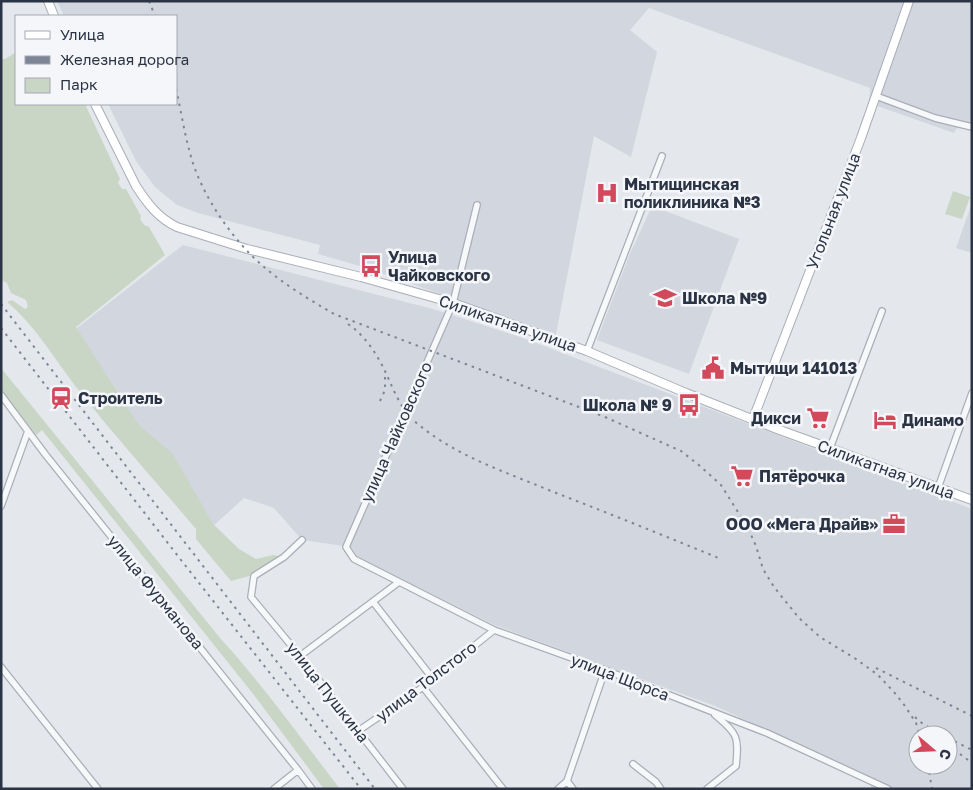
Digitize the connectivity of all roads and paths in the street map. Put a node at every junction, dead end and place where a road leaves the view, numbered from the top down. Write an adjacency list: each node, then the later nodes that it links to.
1 (48, 1): 3 (street)
2 (909, 1): 4 (street, Угольная улица)
3 (54, 15)
4 (876, 96): 6 (street); 14 (street, Угольная улица)
5 (96, 105): 9 (street, Силикатная улица)
6 (972, 127)
7 (662, 156): 11 (street)
8 (477, 205): 9 (street)
9 (453, 303): 11 (street, Силикатная улица); 21 (street, улица Чайковского)
10 (882, 311): 16 (street)
11 (587, 351): 14 (street, Силикатная улица)
12 (972, 393): 17 (street)
13 (1, 395): 15 (street, улица Фурманова)
14 (753, 419): 16 (street, Силикатная улица)
15 (28, 431): 19 (street); 33 (street, улица Фурманова)
16 (830, 448): 17 (street, Силикатная улица)
17 (938, 488): 18 (street, Силикатная улица)
18 (972, 500)
19 (1, 506)
20 (302, 540): 25 (street, улица Пушкина)
21 (354, 559): 22 (street, улица Щорса)
22 (399, 582): 23 (street); 24 (street, улица Щорса)
23 (374, 603): 25 (street); 28 (street)
24 (494, 630): 27 (street, улица Щорса); 28 (street, улица Толстого)
25 (300, 656): 31 (street, улица Пушкина)
26 (1, 667): 35 (street)
27 (605, 670): 30 (street, улица Щорса); 34 (street)
28 (433, 679): 29 (street, улица Толстого)
29 (423, 687): 31 (street, улица Толстого); 39 (street)
30 (710, 711): 43 (street); 44 (street, улица Щорса)
31 (358, 731): 38 (street, улица Пушкина)
32 (633, 764): 42 (street)
33 (298, 770): 36 (street); 37 (street, улица Фурманова)
34 (568, 781): 40 (street); 41 (street)
35 (98, 789)
36 (274, 789)
37 (312, 789)
38 (403, 789)
39 (503, 789)
40 (558, 789)
41 (574, 789)
42 (661, 789)
43 (707, 789)
44 (888, 789)

